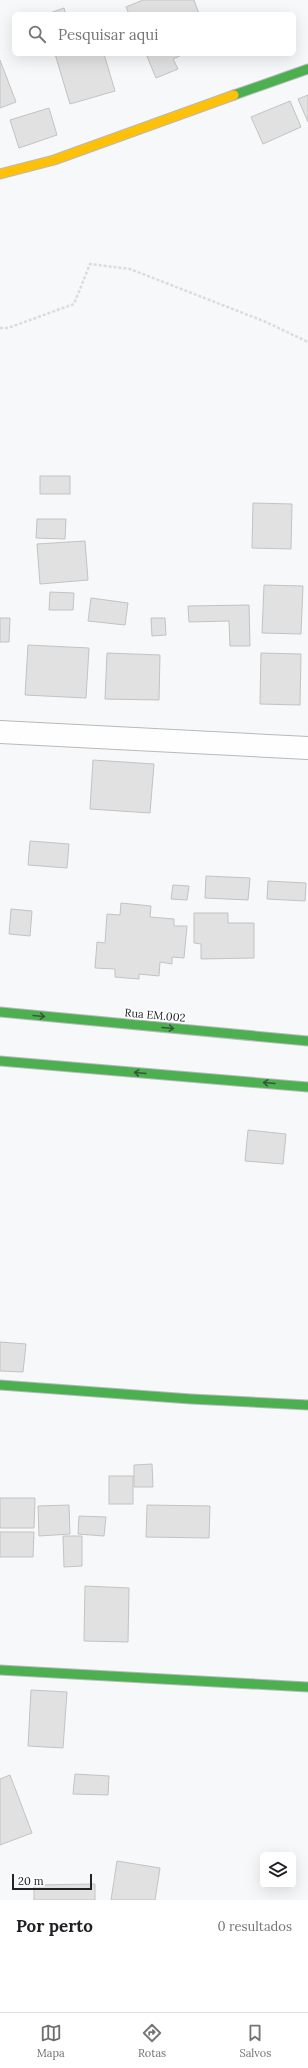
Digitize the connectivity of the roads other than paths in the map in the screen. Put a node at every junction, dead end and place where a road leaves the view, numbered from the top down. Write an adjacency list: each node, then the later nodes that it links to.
1 (308, 69): 2 (street)
2 (0, 174)
3 (0, 732): 4 (street)
4 (308, 748)
5 (0, 1012): 6 (street, Rua EM.002, one-way to 6)
6 (308, 1041)
7 (0, 1061): 8 (street, one-way to 7)
8 (308, 1087)
9 (0, 1385): 10 (street)
10 (308, 1405)
11 (0, 1670): 12 (street)
12 (308, 1687)

